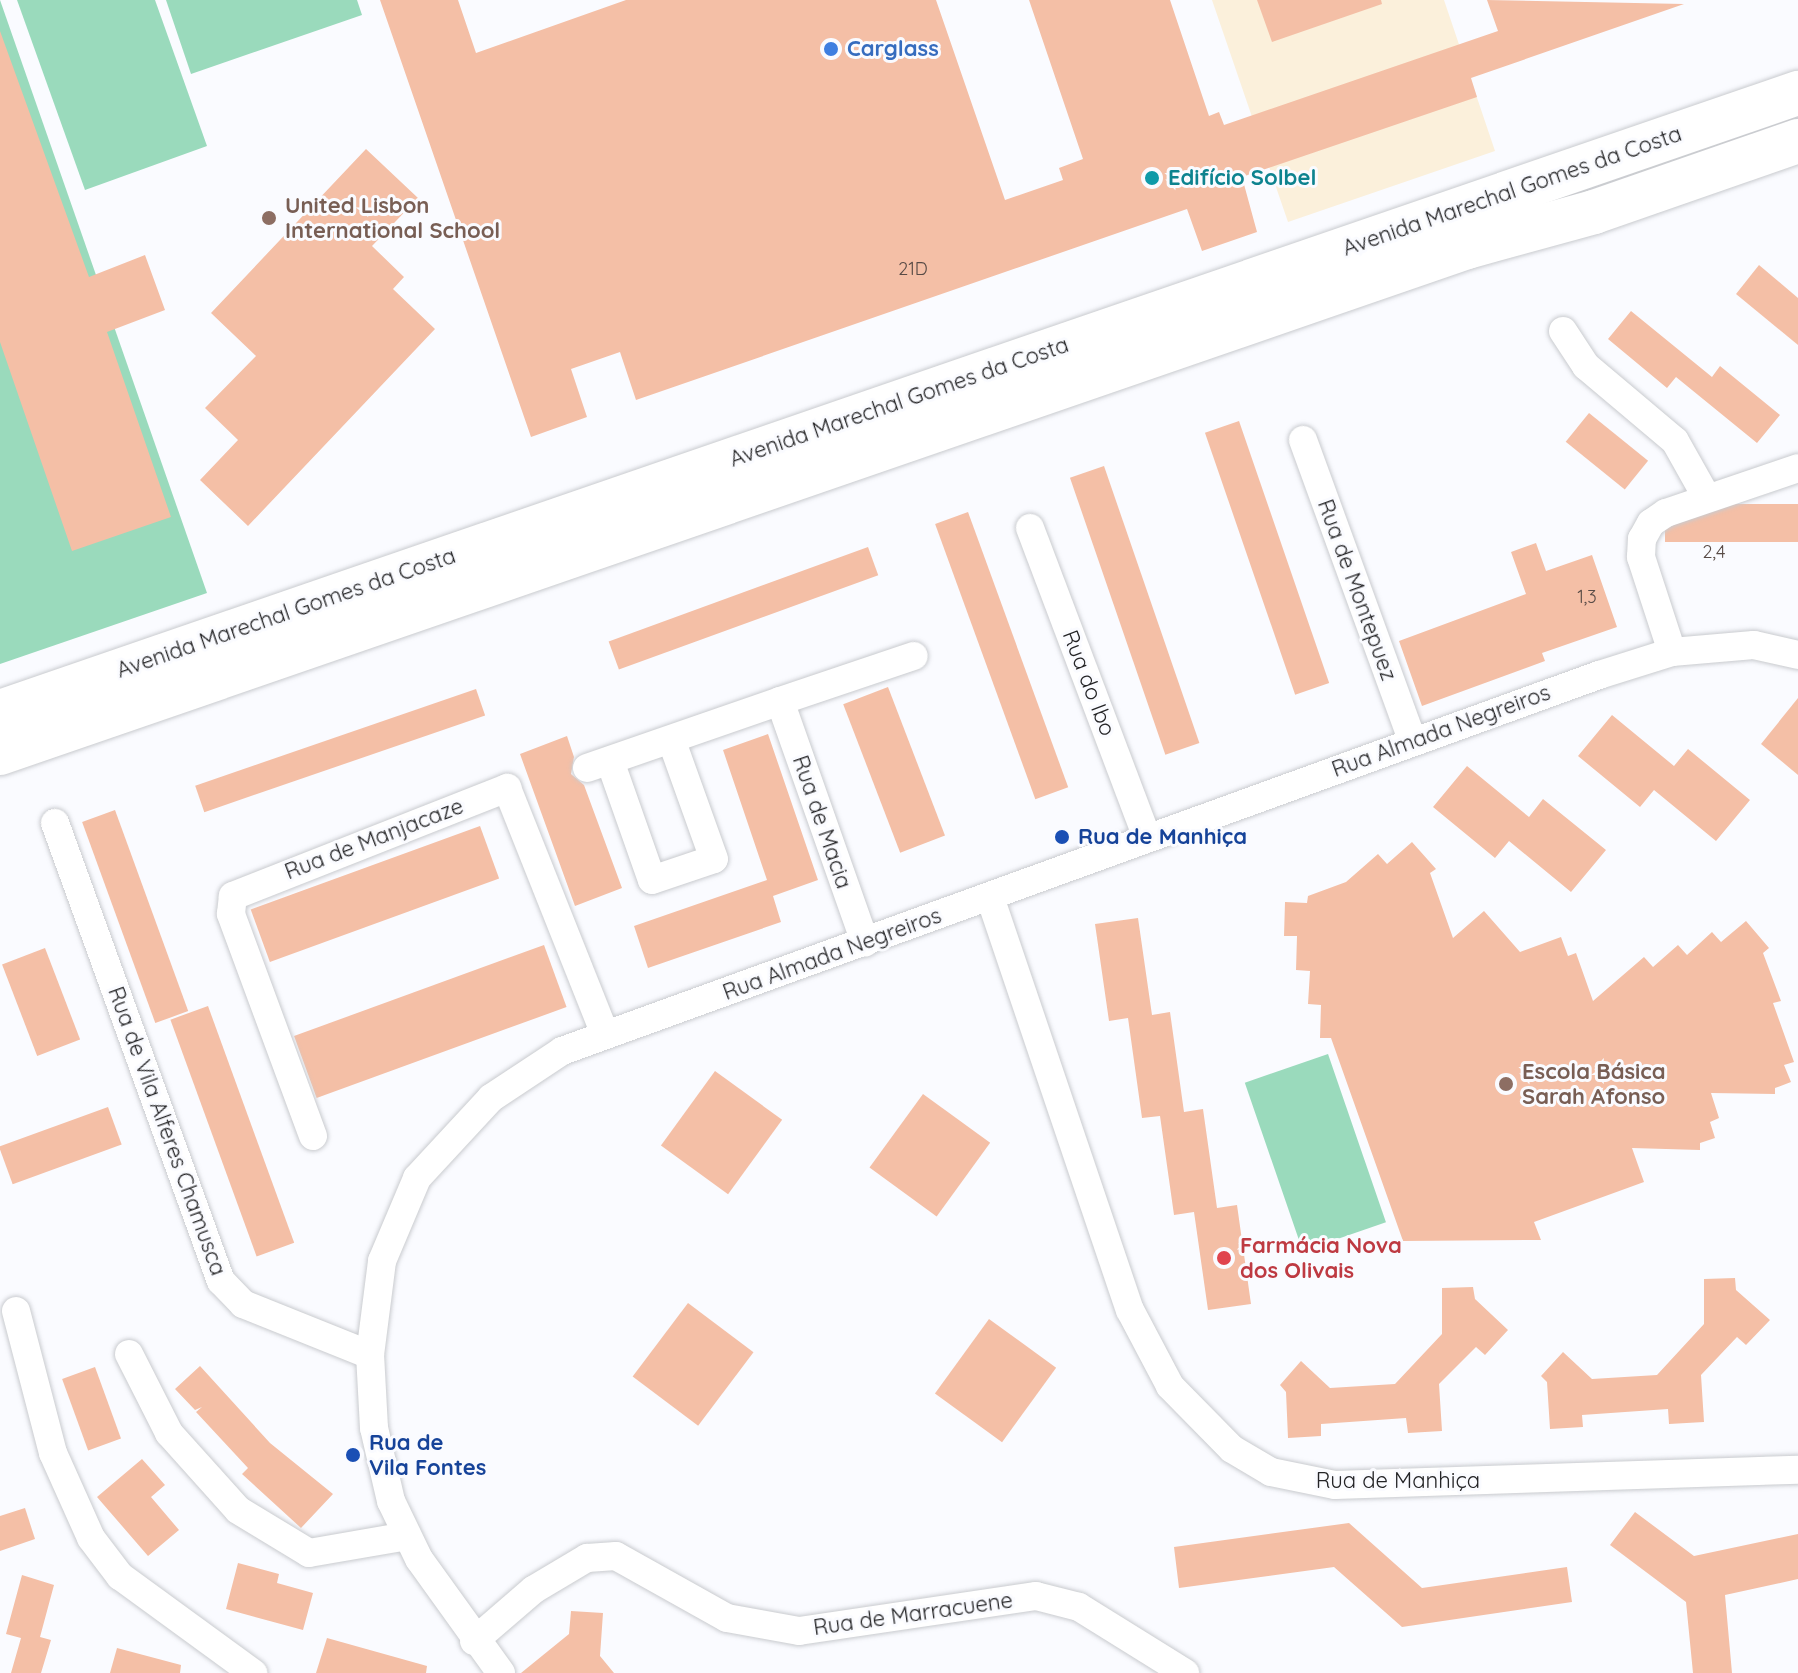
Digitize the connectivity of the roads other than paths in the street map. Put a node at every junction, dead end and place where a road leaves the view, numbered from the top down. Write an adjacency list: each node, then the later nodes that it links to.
1 (1798, 93): 12 (main road, Avenida Marechal Gomes da Costa)
2 (1798, 141): 15 (main road, Avenida Marechal Gomes da Costa)
3 (1563, 331): 6 (street)
4 (1303, 440): 14 (street, Rua de Montepuez)
5 (1798, 468): 6 (street)
6 (1707, 498): 8 (street)
7 (1030, 528): 17 (street, Rua do Ibo)
8 (1672, 652): 9 (street, Rua Almada Negreiros); 14 (street, Rua Almada Negreiros)
9 (1798, 655)
10 (914, 656): 11 (street)
11 (780, 701): 13 (street); 19 (street, Rua de Macia)
12 (0, 712)
13 (671, 739): 13 (street)
14 (1412, 740): 17 (street, Rua Almada Negreiros)
15 (0, 753)
16 (55, 823): 24 (street, Rua de Vila Alferes Chamusca)
17 (1147, 838): 18 (street, Rua Almada Negreiros)
18 (990, 897): 19 (street, Rua Almada Negreiros); 25 (street, Rua de Manhiça)
19 (865, 943): 20 (street, Rua Almada Negreiros)
20 (605, 1034): 21 (street, Rua de Manjacaze); 24 (street, Rua Almada Negreiros)
21 (313, 1136)
22 (16, 1311): 28 (street)
23 (129, 1354): 26 (street)
24 (370, 1355): 26 (street, Rua Almada Negreiros)
25 (1798, 1470)
26 (407, 1536): 27 (street, Rua Almada Negreiros)
27 (474, 1641): 29 (street, Rua Almada Negreiros); 30 (street, Rua de Marracuene)
28 (253, 1673)
29 (501, 1673)
30 (1185, 1673)

